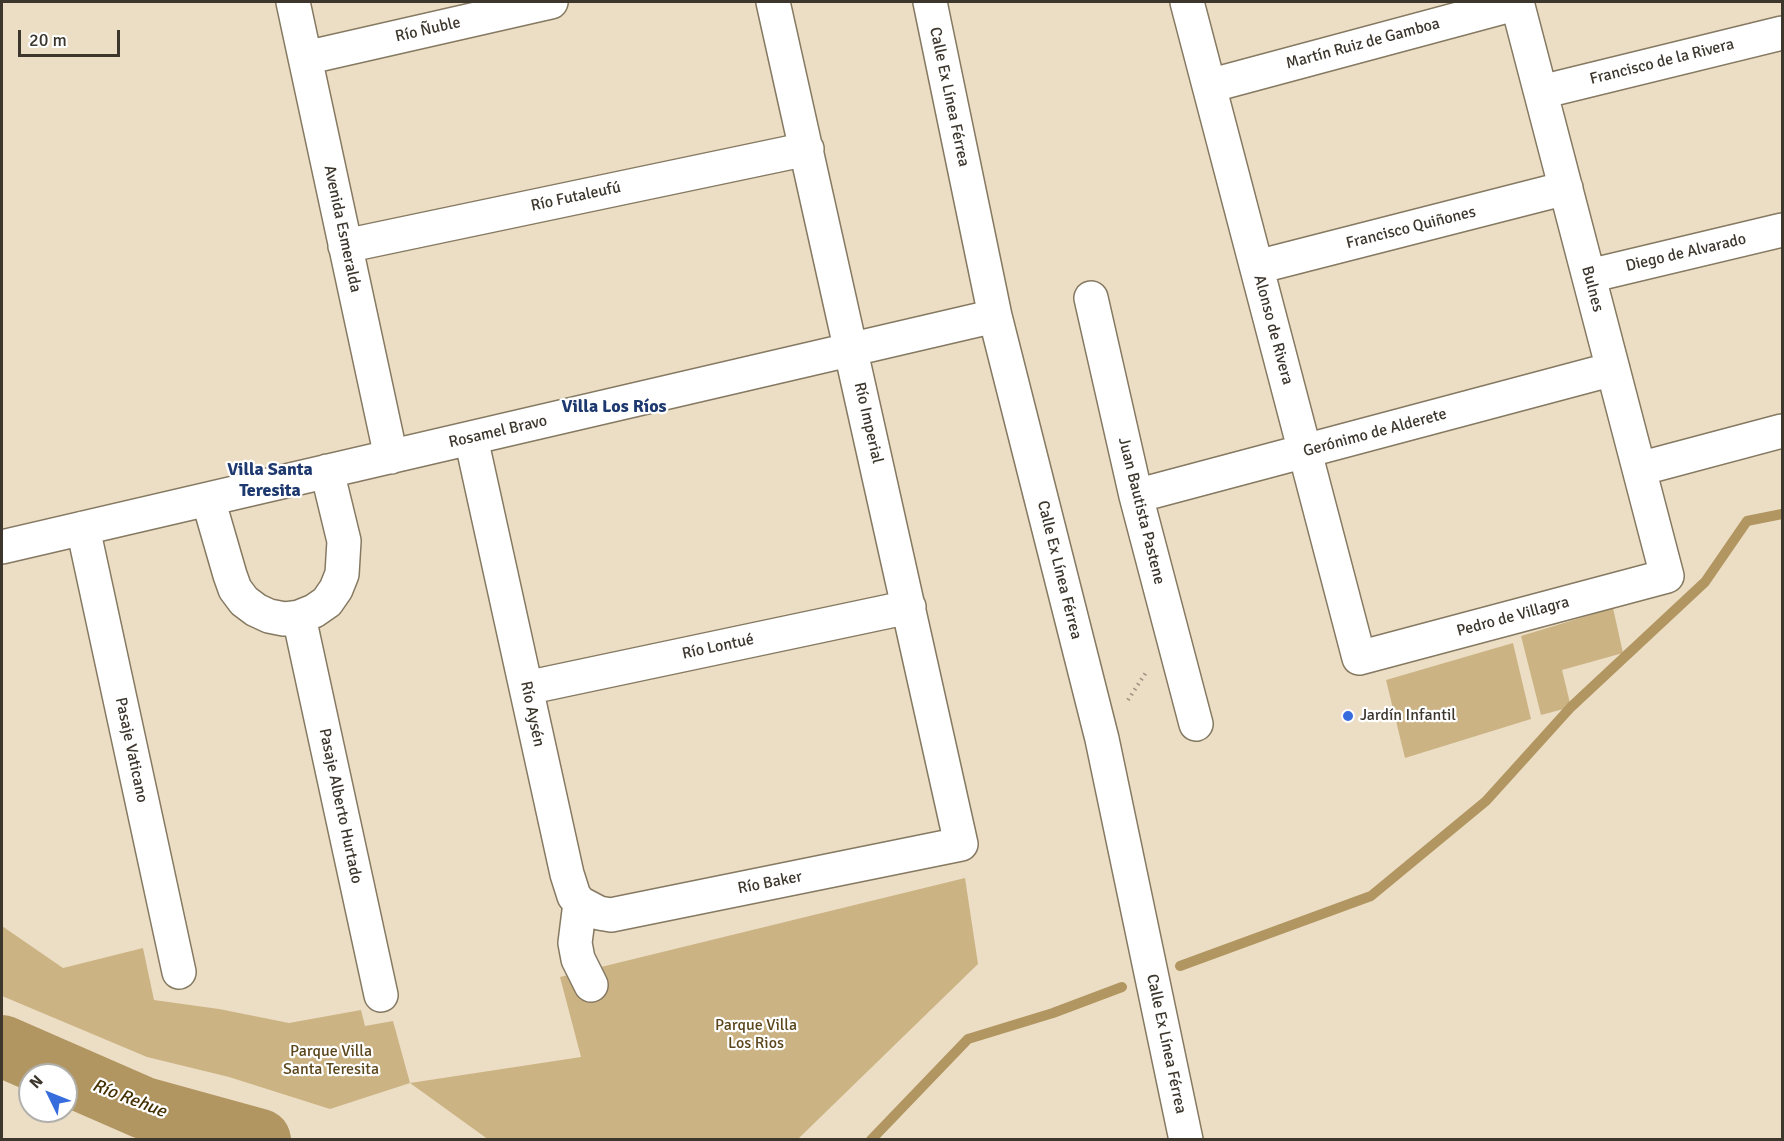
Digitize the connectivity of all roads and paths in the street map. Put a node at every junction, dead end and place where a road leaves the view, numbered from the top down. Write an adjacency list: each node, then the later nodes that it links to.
1 (293, 2): 8 (street, Avenida Esmeralda)
2 (551, 2): 8 (street, Río Ñuble)
3 (773, 2): 11 (street, Río Imperial)
4 (930, 2): 18 (street, Calle Ex Línea Férrea)
5 (1187, 2): 9 (street, Alonso de Rivera)
6 (1518, 2): 9 (street, Martín Ruiz de Gamboa); 10 (street, Bulnes)
7 (1782, 33): 10 (street, Francisco de la Rivera)
8 (305, 58): 14 (street, Avenida Esmeralda)
9 (1209, 86): 15 (street, Alonso de Rivera)
10 (1541, 92): 12 (street, Bulnes)
11 (807, 149): 14 (street, Río Futaleufú); 19 (street, Río Imperial)
12 (1566, 188): 15 (street, Francisco Quiñones); 16 (street, Bulnes)
13 (1782, 230): 16 (street, Diego de Alvarado)
14 (345, 246): 24 (street, Avenida Esmeralda)
15 (1257, 267): 23 (street, Alonso de Rivera)
16 (1589, 276): 20 (street, Bulnes)
17 (1091, 298): 27 (street, Juan Bautista Pastene)
18 (995, 316): 19 (street, Rosamel Bravo); 38 (street, Calle Ex Línea Férrea)
19 (851, 350): 22 (street, Rosamel Bravo); 32 (street, Río Imperial)
20 (1613, 369): 23 (street, Gerónimo de Alderete); 25 (street, Bulnes)
21 (1782, 432): 25 (street)
22 (471, 438): 24 (street, Rosamel Bravo); 36 (street, Río Aysén)
23 (1305, 451): 27 (street, Gerónimo de Alderete); 35 (street, Alonso de Rivera)
24 (391, 457): 26 (street, Rosamel Bravo)
25 (1639, 469): 31 (street, Bulnes)
26 (327, 471): 28 (street, Rosamel Bravo); 33 (street)
27 (1136, 496): 34 (street, Juan Bautista Pastene)
28 (208, 499): 29 (street, Rosamel Bravo); 33 (street)
29 (83, 528): 30 (street, Rosamel Bravo); 41 (street, Pasaje Vaticano)
30 (2, 547)
31 (1667, 576): 35 (street, Pedro de Villagra)
32 (909, 607): 36 (street, Río Lontué); 39 (street, Río Imperial)
33 (299, 617): 43 (street, Pasaje Alberto Hurtado)
34 (1172, 633): 37 (street, Juan Bautista Pastene); 38 (path)
35 (1359, 658)
36 (526, 688): 40 (street, Río Aysén)
37 (1196, 724)
38 (1102, 739): 44 (street, Calle Ex Línea Férrea)
39 (961, 844): 40 (street, Río Baker)
40 (580, 903): 42 (street)
41 (179, 972)
42 (591, 985)
43 (381, 995)
44 (1186, 1140)

